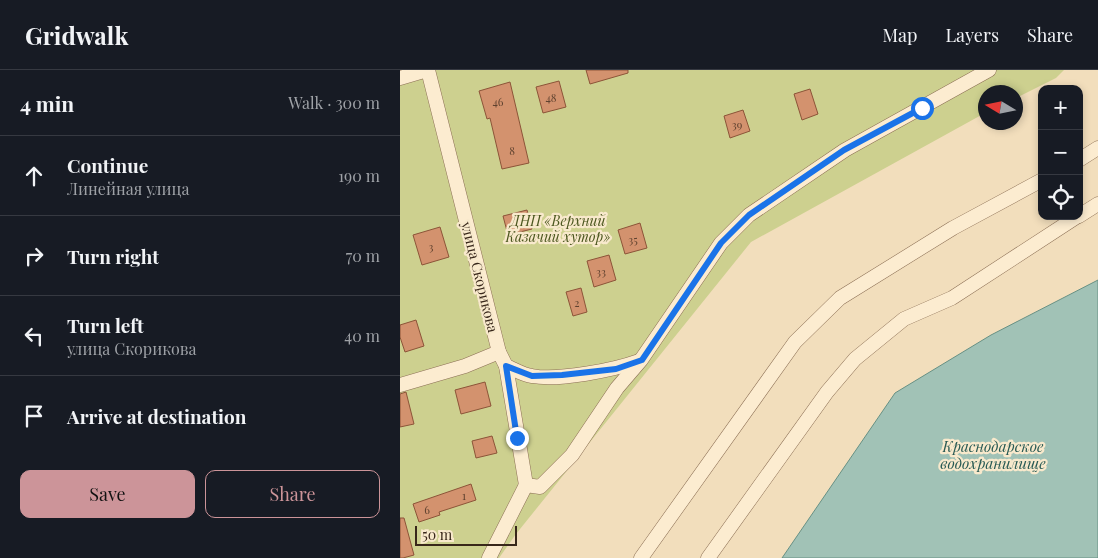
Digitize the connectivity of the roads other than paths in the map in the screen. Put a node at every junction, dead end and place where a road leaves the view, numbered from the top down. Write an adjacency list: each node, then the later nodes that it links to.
1 (427, 70): 3 (street); 10 (street, улица Скорикова)
2 (989, 70): 11 (street)
3 (400, 78)
4 (1098, 148): 5 (street)
5 (1083, 157)
6 (1038, 182): 16 (street)
7 (1098, 204): 8 (street)
8 (1083, 213)
9 (1073, 220): 17 (street)
10 (499, 352): 12 (street, улица Скорикова); 13 (street)
11 (642, 360): 12 (street); 14 (street)
12 (506, 366): 14 (street, улица Скорикова)
13 (400, 385)
14 (526, 485): 15 (street)
15 (489, 558)
16 (640, 558)
17 (708, 558)

